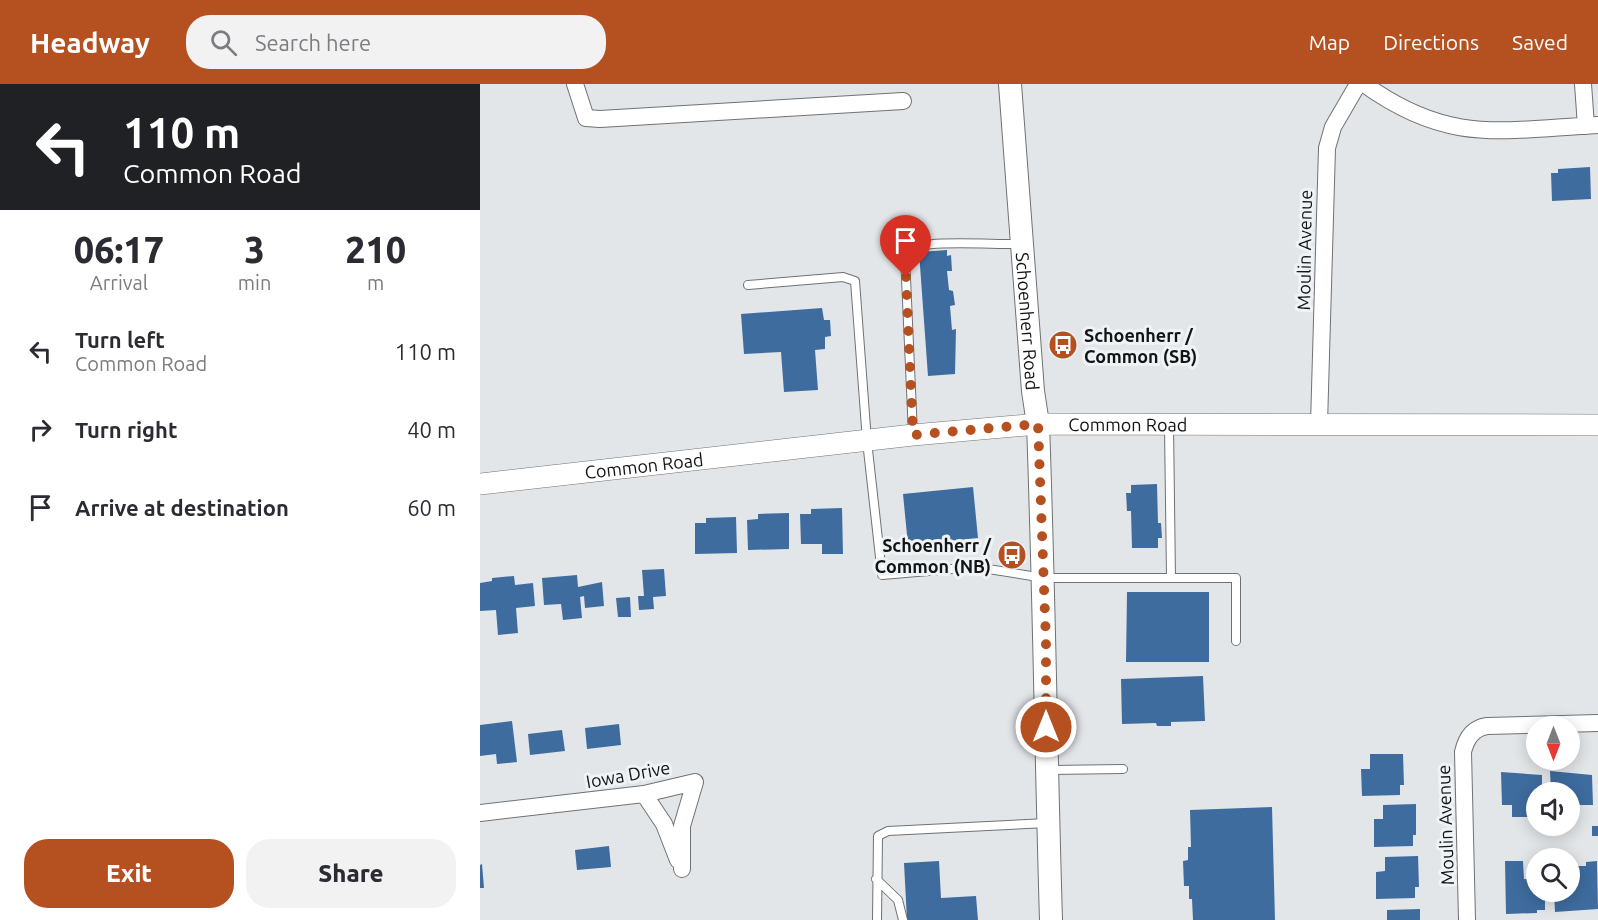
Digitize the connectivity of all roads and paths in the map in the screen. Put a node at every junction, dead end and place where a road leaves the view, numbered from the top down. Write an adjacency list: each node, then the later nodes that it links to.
1 (575, 84): 6 (street)
2 (1010, 84): 8 (main road, Schoenherr Road)
3 (1358, 84): 11 (street, Moulin Avenue)
4 (1364, 84): 7 (street)
5 (1583, 84): 7 (street)
6 (903, 101)
7 (1592, 125)
8 (1022, 244): 10 (main road, Schoenherr Road); 14 (lane)
9 (748, 285): 15 (lane)
10 (1038, 424): 12 (street, Common Road); 14 (street, Common Road); 17 (main road, Schoenherr Road)
11 (1319, 424): 12 (street, Common Road); 13 (street, Common Road)
12 (1169, 425): 18 (lane)
13 (1598, 425)
14 (913, 435): 15 (street, Common Road)
15 (867, 441): 16 (street, Common Road); 17 (lane)
16 (480, 484)
17 (1044, 578): 18 (lane); 22 (main road, Schoenherr Road)
18 (1171, 578): 19 (lane)
19 (1236, 641)
20 (1598, 723): 30 (street, Moulin Avenue)
21 (1123, 769): 22 (lane)
22 (1046, 770): 25 (main road, Schoenherr Road)
23 (644, 794): 23 (street, Iowa Drive); 24 (street, Iowa Drive)
24 (480, 813)
25 (1048, 823): 26 (lane); 29 (main road, Schoenherr Road)
26 (875, 878): 27 (lane); 28 (lane)
27 (877, 920)
28 (903, 920)
29 (1051, 920)
30 (1467, 920)

